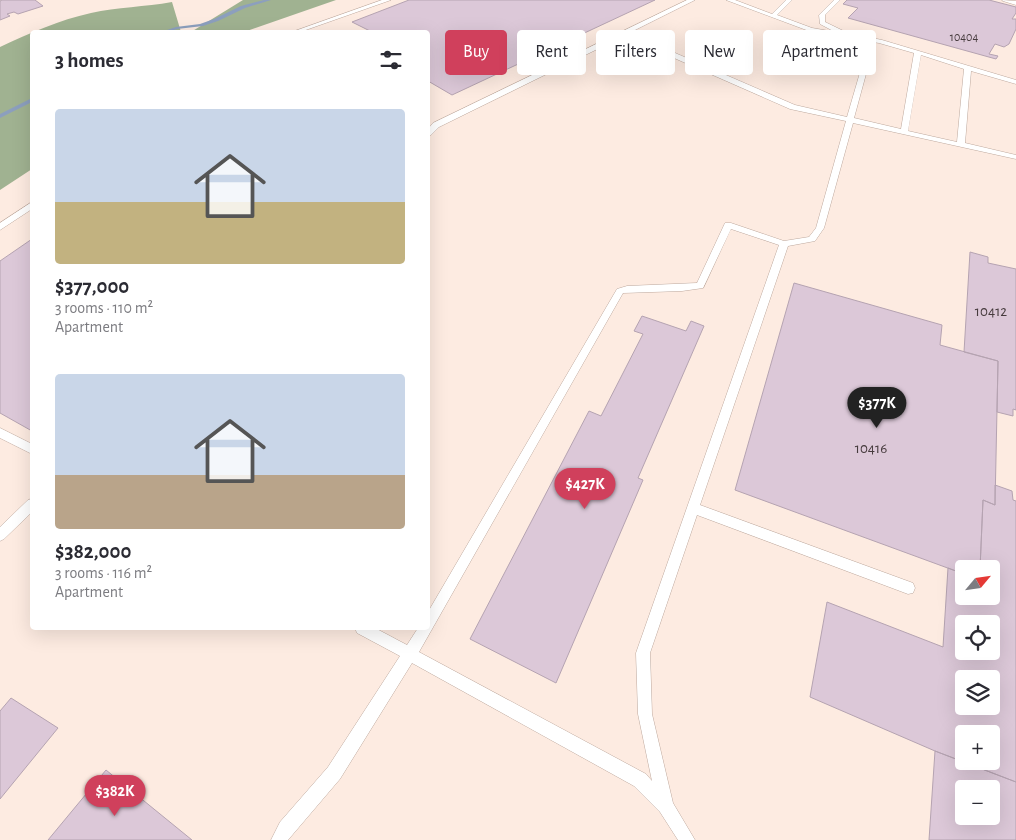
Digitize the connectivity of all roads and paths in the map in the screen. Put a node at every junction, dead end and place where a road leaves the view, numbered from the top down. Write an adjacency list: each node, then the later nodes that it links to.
1 (388, 0): 9 (lane)
2 (692, 0): 10 (lane)
3 (728, 0): 8 (lane)
4 (789, 0): 8 (lane)
5 (837, 0): 12 (lane)
6 (1005, 0): 7 (lane)
7 (1016, 3)
8 (773, 16): 11 (lane)
9 (301, 30)
10 (630, 30)
11 (812, 30)
12 (837, 30)
13 (876, 40): 15 (lane)
14 (596, 47): 21 (lane)
15 (918, 52): 17 (lane); 22 (lane)
16 (675, 55): 20 (lane)
17 (968, 68): 19 (lane); 23 (lane)
18 (863, 75): 20 (lane)
19 (1016, 82)
20 (850, 121): 22 (lane); 27 (lane)
21 (430, 131)
22 (904, 133): 23 (lane)
23 (960, 145): 24 (lane)
24 (1016, 157)
25 (30, 206): 26 (lane)
26 (0, 227)
27 (784, 244): 31 (lane); 34 (lane)
28 (0, 433): 29 (lane)
29 (30, 448)
30 (30, 506): 32 (lane)
31 (693, 508): 33 (lane); 38 (lane)
32 (0, 535)
33 (908, 588)
34 (430, 621)
35 (366, 630): 37 (lane)
36 (425, 630): 37 (lane)
37 (410, 654): 38 (lane); 39 (lane)
38 (666, 806): 40 (lane)
39 (279, 840)
40 (687, 840)

